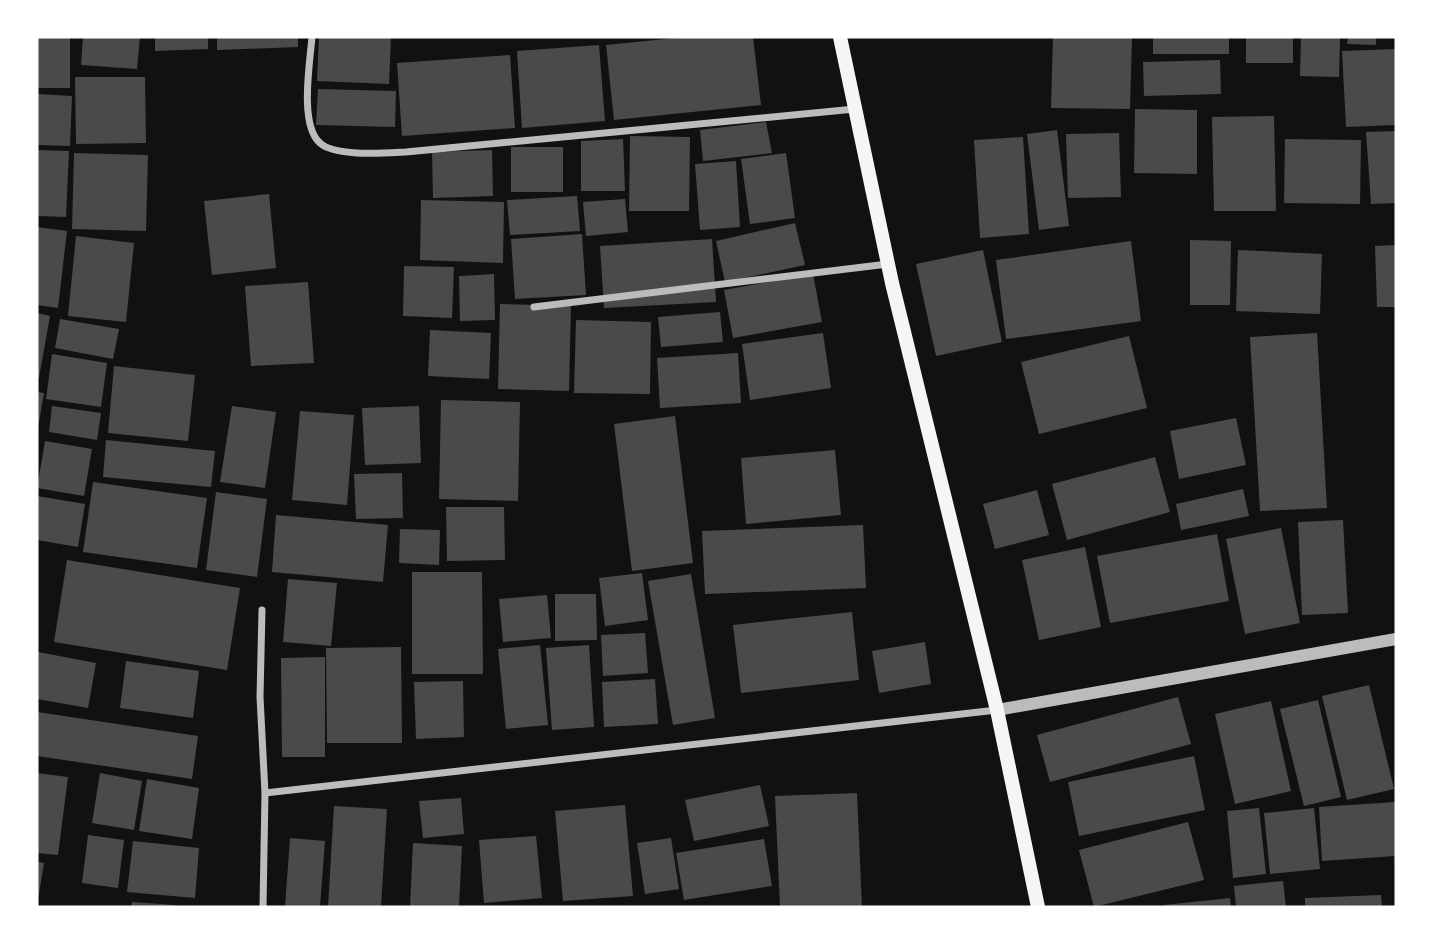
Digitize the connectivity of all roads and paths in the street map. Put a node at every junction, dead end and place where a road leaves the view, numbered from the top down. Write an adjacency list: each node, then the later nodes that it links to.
1 (312, 37): 3 (street)
2 (840, 37): 3 (main road)
3 (855, 109): 4 (main road)
4 (888, 264): 5 (street); 8 (main road)
5 (534, 307)
6 (262, 610): 9 (street)
7 (1396, 639): 8 (street)
8 (997, 710): 9 (street); 11 (main road)
9 (265, 793): 10 (street)
10 (263, 907)
11 (1038, 907)

